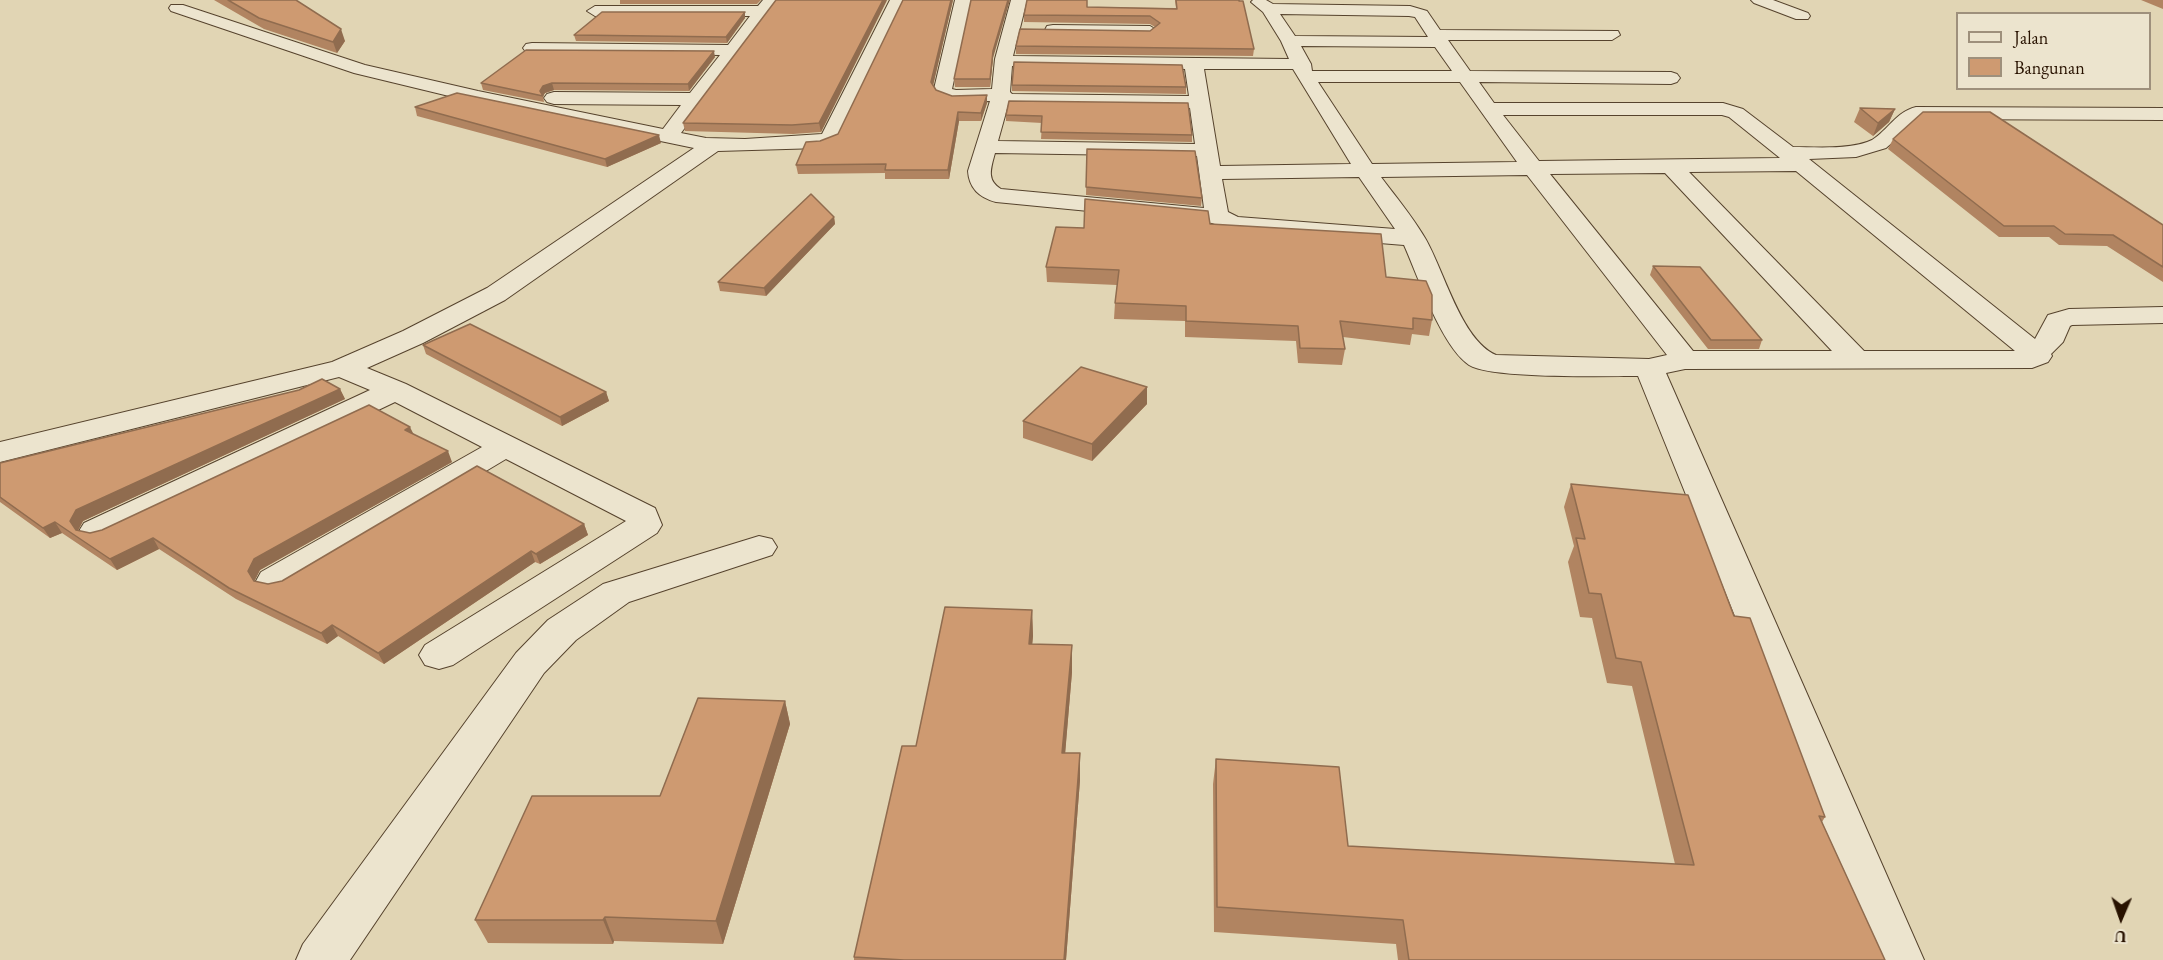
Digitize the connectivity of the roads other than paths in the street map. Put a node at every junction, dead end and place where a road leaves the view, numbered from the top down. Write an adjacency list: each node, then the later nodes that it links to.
1 (898, 0): 27 (street)
2 (963, 0): 20 (street)
3 (1019, 0): 9 (street)
4 (1760, 0): 8 (street)
5 (766, 6): 7 (street); 14 (street)
6 (177, 8): 21 (street)
7 (595, 11)
8 (1802, 16)
9 (1023, 29): 10 (street); 16 (street)
10 (1150, 30)
11 (1612, 35): 12 (street)
12 (1437, 38): 15 (street); 15 (street); 18 (street)
13 (532, 48): 14 (street)
14 (732, 50): 22 (street)
15 (1299, 60): 17 (street); 18 (street); 33 (street)
16 (1004, 61): 17 (street); 20 (street)
17 (1200, 64): 23 (street)
18 (1464, 77): 19 (street); 24 (street)
19 (1671, 78)
20 (1001, 95): 23 (street); 28 (street)
21 (478, 97): 22 (street); 26 (street)
22 (696, 99): 26 (street)
23 (1197, 102): 30 (street)
24 (1488, 109): 29 (street); 32 (street)
25 (2163, 114): 29 (street)
26 (672, 137): 27 (street)
27 (714, 144): 40 (street)
28 (986, 147): 30 (street); 34 (street)
29 (1795, 159): 31 (street); 37 (street)
30 (1207, 161): 33 (street); 34 (street)
31 (1672, 167): 32 (street); 39 (street)
32 (1533, 168): 33 (street); 38 (street)
33 (1366, 171): 35 (street)
34 (1217, 216): 35 (street)
35 (1413, 238): 41 (street)
36 (2163, 315): 37 (street)
37 (2036, 352): 39 (street)
38 (1685, 360): 39 (street); 41 (street)
39 (1856, 360)
40 (342, 368): 42 (street); 44 (street)
41 (1649, 368): 50 (street)
42 (395, 390): 43 (street); 45 (street)
43 (506, 446): 47 (street); 48 (street)
44 (0, 452)
45 (96, 531)
46 (759, 547): 49 (street)
47 (274, 581)
48 (440, 655)
49 (321, 960)
50 (1899, 960)

